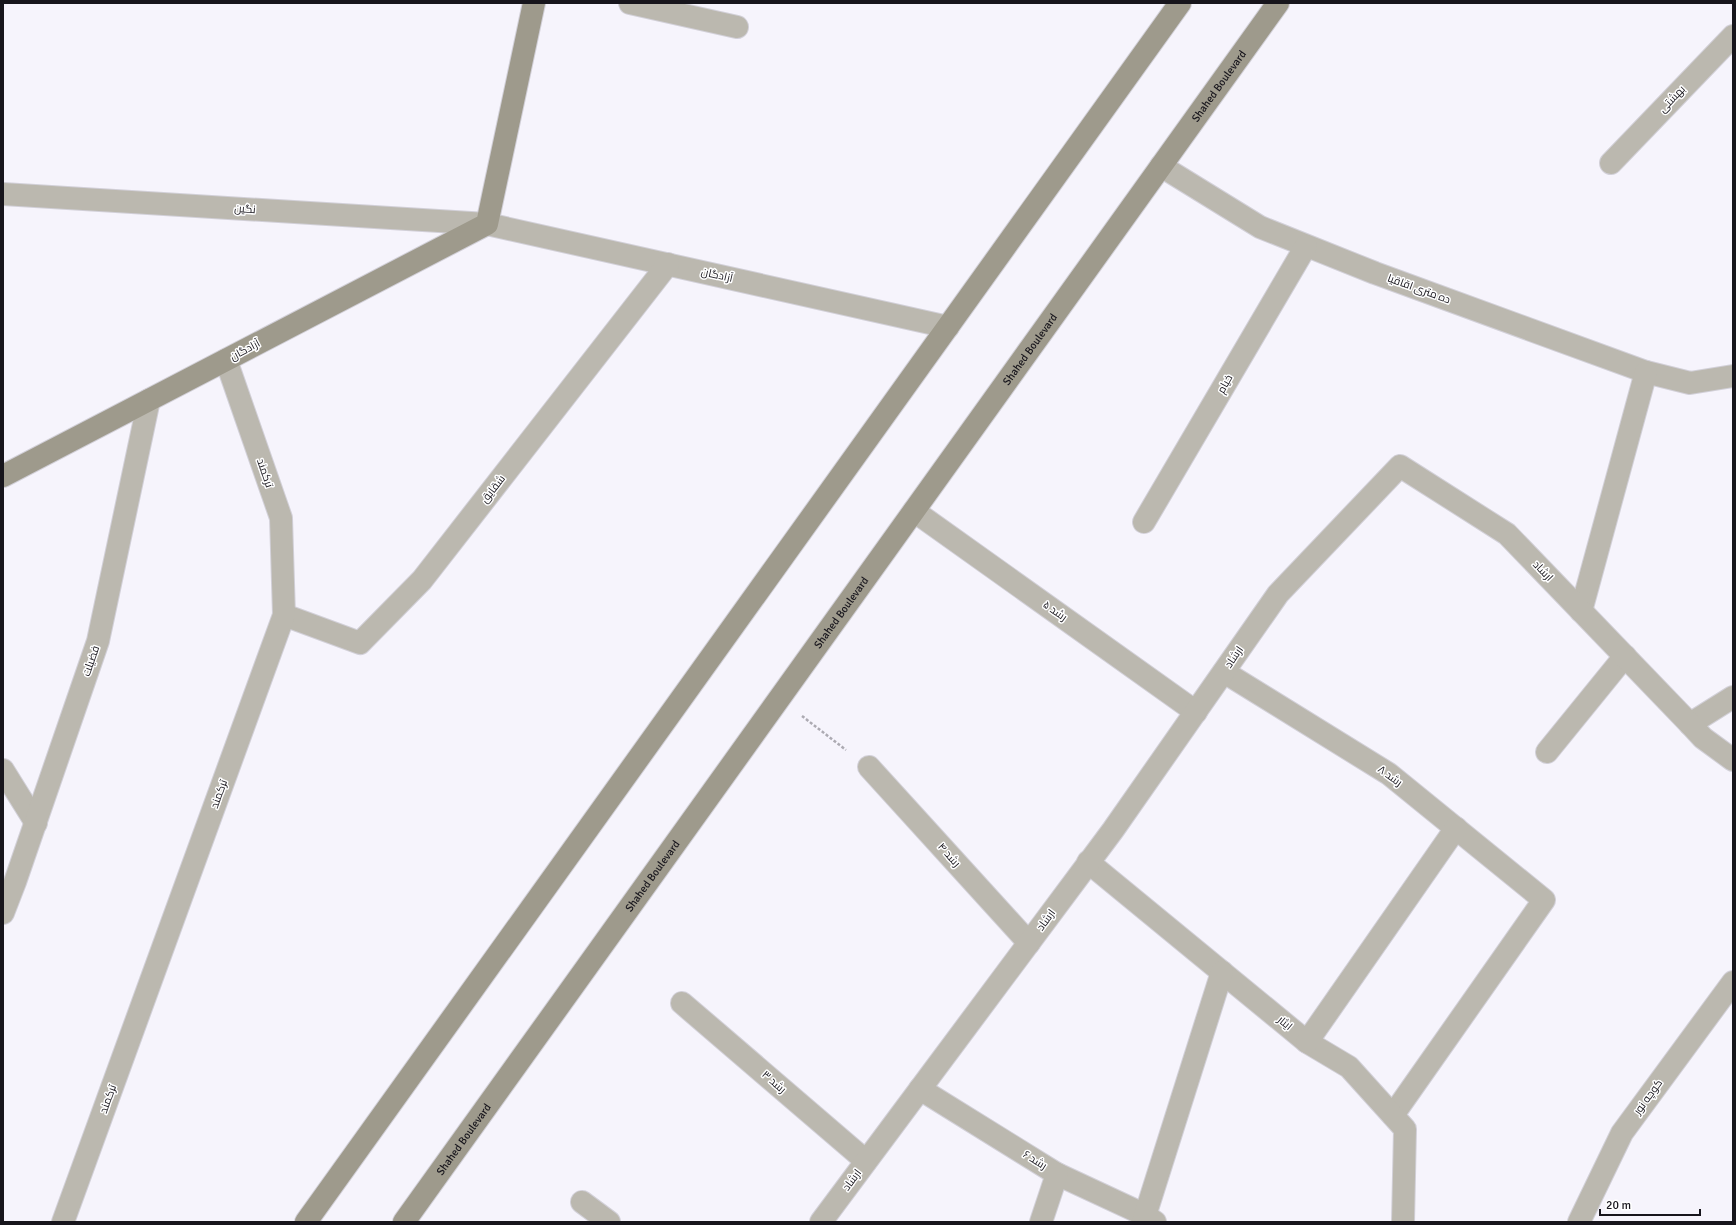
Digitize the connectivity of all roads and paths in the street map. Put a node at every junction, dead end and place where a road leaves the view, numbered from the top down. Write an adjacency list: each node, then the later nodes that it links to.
1 (534, 3): 10 (main road)
2 (630, 3): 5 (street)
3 (1180, 3): 13 (main road)
4 (1278, 3): 8 (main road, Shahed Boulevard)
5 (737, 28)
6 (1733, 36): 7 (street, بهشتی)
7 (1611, 163)
8 (1161, 166): 11 (street, ده متری اقاقیا); 19 (main road, Shahed Boulevard)
9 (3, 194): 10 (street, نگین)
10 (487, 224): 12 (street, آزادگان); 14 (main road, آزادگان)
11 (1306, 246): 15 (street, ده متری اقاقیا); 20 (street, خیام)
12 (668, 264): 13 (street, آزادگان); 22 (street, شقایق)
13 (948, 327): 50 (main road)
14 (226, 360): 17 (main road, آزادگان); 22 (street, ترکمند)
15 (1646, 372): 16 (street, ده متری اقاقیا); 21 (street)
16 (1733, 376)
17 (149, 400): 18 (main road, آزادگان); 34 (street, فضیلت)
18 (3, 476)
19 (914, 511): 26 (main road, Shahed Boulevard); 27 (street, رشد ۵)
20 (1144, 522)
21 (1581, 611): 23 (street, ارشاد); 24 (street, ارشاد)
22 (284, 615): 49 (street, ترکمند)
23 (1625, 656): 28 (street, ارشاد); 29 (street)
24 (1224, 672): 27 (street, ارشاد); 35 (street, رشد ۸)
25 (1733, 697): 28 (street)
26 (779, 699): 31 (path); 51 (main road, Shahed Boulevard)
27 (1196, 712): 36 (street, ارشاد)
28 (1690, 724): 30 (street, ارشاد)
29 (1547, 752)
30 (1733, 760)
31 (869, 767): 38 (street, رشد ۴)
32 (3, 770): 33 (street)
33 (10, 796): 34 (street)
34 (36, 823): 37 (street, فضیلت)
35 (1456, 828): 42 (street); 44 (street, رشد ۸)
36 (1088, 862): 38 (street, ارشاد); 39 (street, ایثار)
37 (3, 913)
38 (1029, 943): 43 (street, ارشاد)
39 (1222, 972): 42 (street, ایثار); 48 (street)
40 (1733, 982): 56 (street, کوچه نور)
41 (682, 1003): 45 (street, رشد ۳)
42 (1307, 1042): 44 (street, ایثار)
43 (920, 1089): 45 (street, ارشاد); 46 (street, رشد ۶)
44 (1393, 1115): 55 (street, ایثار)
45 (866, 1161): 53 (street, ارشاد)
46 (1057, 1174): 48 (street, رشد ۶); 54 (street)
47 (582, 1202): 52 (street)
48 (1148, 1220)
49 (63, 1222)
50 (306, 1222)
51 (404, 1222)
52 (609, 1222)
53 (821, 1222)
54 (1041, 1222)
55 (1403, 1222)
56 (1580, 1222)

